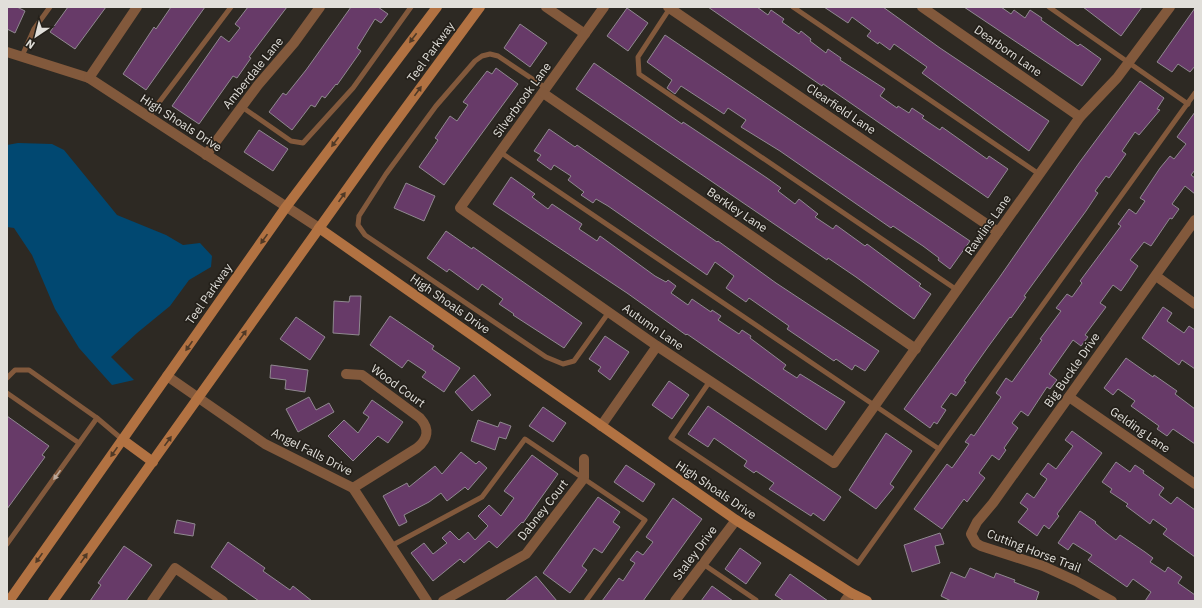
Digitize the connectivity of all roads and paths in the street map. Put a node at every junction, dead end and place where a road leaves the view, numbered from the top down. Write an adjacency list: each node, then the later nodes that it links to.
1 (50, 7): 17 (lane)
2 (137, 7): 19 (street)
3 (231, 7): 24 (lane)
4 (320, 7): 23 (street, Amberdale Lane)
5 (411, 7): 23 (lane)
6 (437, 7): 29 (main road, Teel Parkway, one-way to 29)
7 (480, 7): 32 (main road, Teel Parkway, one-way to 7)
8 (546, 7): 15 (street)
9 (604, 7): 15 (street, Silverbrook Lane)
10 (669, 7): 33 (street, Clearfield Lane); 35 (lane)
11 (793, 7): 28 (lane)
12 (922, 7): 25 (street, Dearborn Lane)
13 (1049, 7): 18 (lane)
14 (1170, 7): 18 (street, Rawlins Lane)
15 (585, 34): 20 (street, Silverbrook Lane)
16 (7, 52): 17 (street, High Shoals Drive)
17 (22, 56): 19 (street, High Shoals Drive)
18 (1128, 63): 22 (lane); 25 (street, Rawlins Lane)
19 (89, 78): 24 (street, High Shoals Drive)
20 (545, 90): 26 (street, Silverbrook Lane); 37 (lane); 39 (street, Berkley Lane)
21 (1195, 93): 22 (lane)
22 (1188, 104): 52 (lane)
23 (242, 108): 27 (street, Amberdale Lane)
24 (148, 117): 27 (street, High Shoals Drive)
25 (1080, 117): 28 (street, Rawlins Lane)
26 (500, 152): 30 (street, Silverbrook Lane); 47 (lane)
27 (206, 155): 29 (street, High Shoals Drive)
28 (1039, 174): 33 (street, Rawlins Lane)
29 (286, 207): 32 (street, High Shoals Drive); 41 (main road, Teel Parkway, one-way to 41)
30 (460, 208): 37 (street, Autumn Lane)
31 (1195, 220): 34 (street, Big Buckle Drive)
32 (319, 228): 46 (main road, Teel Parkway, one-way to 32); 49 (main road, High Shoals Drive)
33 (998, 232): 35 (street, Rawlins Lane)
34 (1156, 276): 36 (street); 45 (street, Big Buckle Drive)
35 (957, 290): 39 (street, Rawlins Lane)
36 (1195, 304)
37 (609, 312): 38 (street, Autumn Lane)
38 (657, 346): 43 (street, Autumn Lane); 49 (street)
39 (916, 349): 47 (street, Rawlins Lane)
40 (346, 374): 58 (street, Wood Court)
41 (167, 376): 46 (street, Angel Falls Drive); 50 (main road, Teel Parkway)
42 (7, 378): 48 (lane)
43 (710, 380): 52 (lane); 55 (street, Autumn Lane)
44 (7, 393): 51 (lane)
45 (1069, 397): 57 (street, Gelding Lane); 60 (street, Big Buckle Drive)
46 (198, 398): 54 (main road, Teel Parkway, one-way to 46); 58 (street, Angel Falls Drive)
47 (875, 406): 52 (lane); 55 (street, Rawlins Lane)
48 (97, 418): 50 (lane); 51 (lane)
49 (601, 426): 59 (main road, High Shoals Drive)
50 (123, 440): 54 (main road); 65 (main road, Teel Parkway, one-way to 65)
51 (79, 443): 61 (lane, one-way to 61)
52 (939, 449)
53 (584, 459): 56 (street, Dabney Court)
54 (153, 462): 66 (main road, Teel Parkway, one-way to 54)
55 (834, 463)
56 (584, 478): 62 (lane); 70 (street, Dabney Court); 71 (lane)
57 (1195, 484)
58 (353, 488): 62 (street, Angel Falls Drive)
59 (736, 520): 63 (street, Staley Drive); 64 (main road, High Shoals Drive)
60 (971, 534): 75 (street, Cutting Horse Trail)
61 (7, 544)
62 (390, 546): 69 (street, Angel Falls Drive)
63 (703, 564): 72 (street, Staley Drive); 73 (lane)
64 (848, 597): 74 (main road, High Shoals Drive)
65 (9, 601)
66 (54, 601)
67 (152, 601): 68 (street)
68 (224, 601)
69 (427, 601)
70 (443, 601)
71 (586, 601)
72 (675, 601)
73 (755, 601)
74 (867, 601)
75 (1112, 601)

